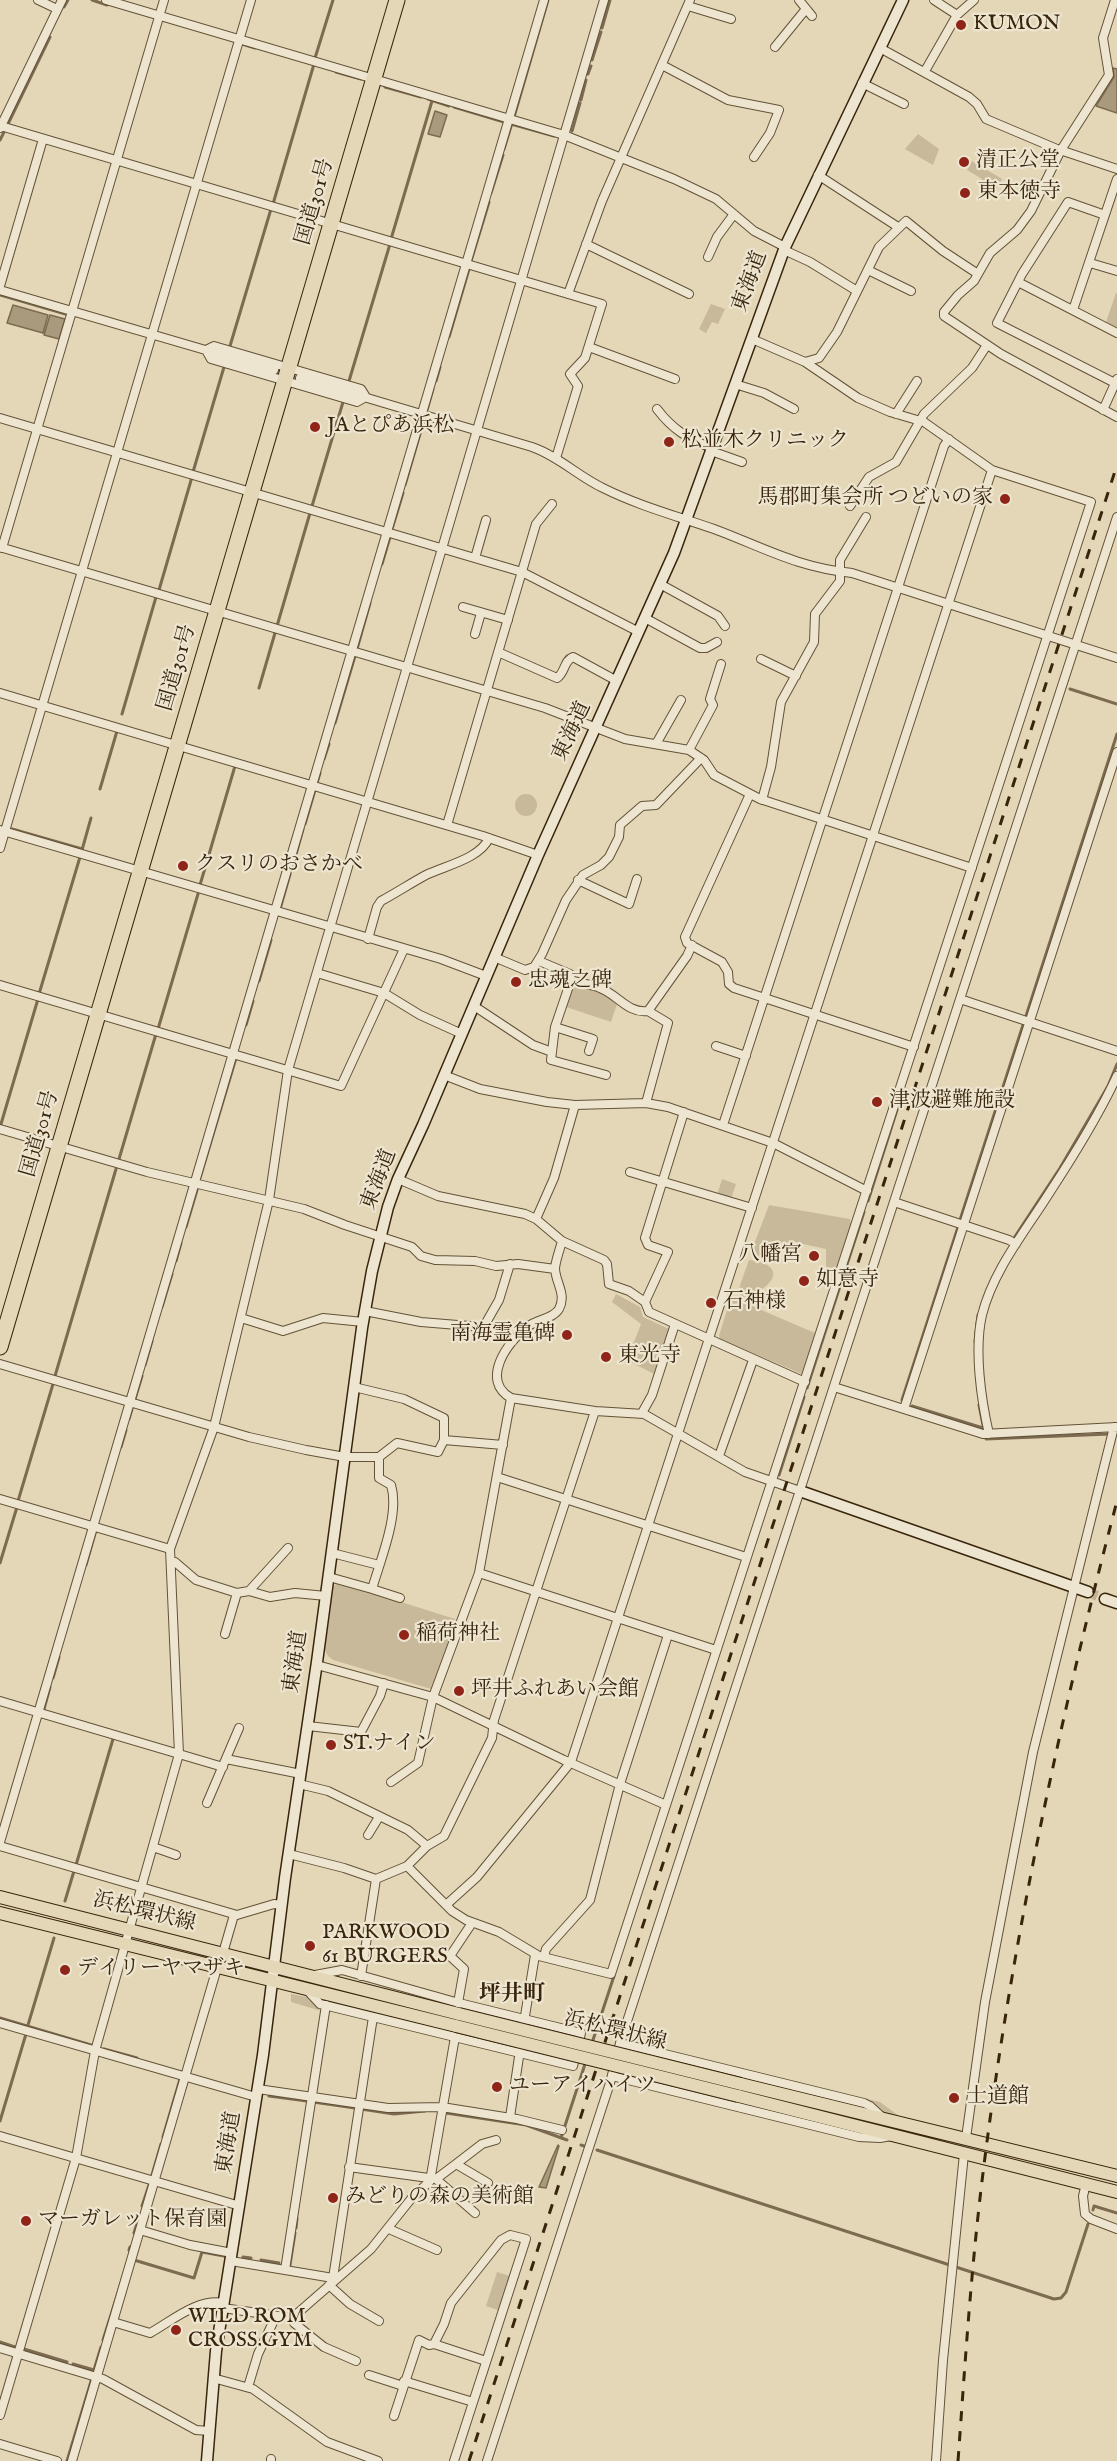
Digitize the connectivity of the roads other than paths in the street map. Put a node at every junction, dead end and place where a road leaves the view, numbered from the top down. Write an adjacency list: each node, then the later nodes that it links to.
1 (38, 0): 15 (street)
2 (62, 0): 15 (street)
3 (106, 0): 17 (street)
4 (164, 0): 17 (street)
5 (250, 0): 19 (street)
6 (397, 0): 24 (highway, 国道301号)
7 (544, 0): 27 (street)
8 (604, 0): 29 (street)
9 (799, 0): 20 (street)
10 (903, 0): 21 (main road, 東海道)
11 (934, 0): 16 (street)
12 (974, 0): 16 (street)
13 (1115, 0): 31 (street)
14 (689, 3): 18 (street); 22 (street)
15 (57, 9): 28 (street)
16 (957, 15): 23 (street)
17 (160, 16): 19 (street); 34 (street)
18 (731, 19)
19 (239, 39): 24 (street); 38 (street)
20 (775, 47)
21 (880, 48): 23 (street); 25 (main road, 東海道)
22 (662, 65): 32 (street); 33 (street)
23 (925, 71): 31 (street)
24 (374, 79): 27 (street); 41 (highway, 国道301号)
25 (862, 84): 26 (street); 36 (main road, 東海道)
26 (904, 104)
27 (509, 119): 29 (street); 47 (street)
28 (0, 127): 30 (street)
29 (564, 135): 32 (street); 51 (street)
30 (43, 139): 34 (street); 53 (street)
31 (1061, 150): 35 (street); 50 (street)
32 (621, 157): 39 (street); 43 (street)
33 (754, 157)
34 (117, 161): 38 (street); 59 (street)
35 (1117, 168)
36 (818, 175): 42 (street); 44 (main road, 東海道)
37 (1117, 179): 40 (street)
38 (196, 184): 41 (street); 61 (street)
39 (734, 214): 44 (street); 45 (street)
40 (1105, 214): 46 (street); 52 (street)
41 (331, 224): 47 (street); 67 (highway, 国道301号)
42 (898, 227): 48 (street); 50 (street)
43 (586, 244): 56 (street); 57 (street)
44 (784, 248): 54 (street); 62 (main road, 東海道)
45 (708, 257)
46 (1090, 262): 49 (street); 58 (street)
47 (466, 264): 51 (street); 76 (street)
48 (868, 270): 54 (street); 55 (street)
49 (1117, 271)
50 (978, 274): 63 (street)
51 (522, 280): 56 (street); 82 (street)
52 (1018, 282): 58 (street); 70 (street)
53 (0, 288): 59 (street)
54 (857, 291): 66 (street)
55 (910, 291)
56 (568, 294): 64 (street)
57 (689, 294)
58 (1073, 310): 60 (street)
59 (72, 311): 61 (street); 81 (street)
60 (1117, 333)
61 (152, 334): 65 (street); 85 (street)
62 (752, 339): 66 (street); 71 (main road, 東海道)
63 (987, 345): 75 (street); 80 (street)
64 (589, 347): 68 (street); 86 (street)
65 (206, 350): 67 (street); 67 (street); 67 (street)
66 (805, 362): 77 (street)
67 (287, 374): 72 (street); 72 (street); 72 (street); 89 (highway, 国道301号)
68 (675, 379)
69 (917, 381): 77 (street)
70 (1116, 381): 75 (street)
71 (735, 384): 74 (street); 84 (main road, 東海道)
72 (366, 397): 76 (street)
73 (657, 409): 84 (street)
74 (794, 409)
75 (1103, 410): 78 (street)
76 (422, 414): 82 (street); 96 (street)
77 (896, 414): 80 (street)
78 (1117, 417)
79 (0, 418): 81 (street)
80 (920, 420): 83 (street); 91 (street)
81 (38, 429): 85 (street); 97 (street)
82 (477, 430): 86 (street); 98 (street)
83 (949, 439): 88 (street); 104 (street)
84 (712, 450): 87 (street); 95 (main road, 東海道)
85 (117, 452): 89 (street); 100 (street)
86 (556, 458): 95 (street)
87 (742, 462)
88 (992, 470): 105 (street); 114 (street)
89 (252, 492): 96 (street); 107 (highway, 国道301号)
90 (552, 504): 101 (street)
91 (850, 506)
92 (866, 517): 102 (street)
93 (1117, 517): 116 (street)
94 (486, 520): 99 (street)
95 (686, 521): 102 (street); 103 (main road, 東海道)
96 (387, 532): 98 (street); 117 (street)
97 (1, 548): 100 (street)
98 (442, 548): 99 (street); 122 (street)
99 (475, 558): 101 (street)
100 (82, 571): 107 (street); 128 (street)
101 (522, 572): 110 (street); 112 (street)
102 (840, 572): 104 (street); 123 (street)
103 (660, 584): 109 (main road, 東海道); 111 (street)
104 (898, 588): 105 (street); 139 (street)
105 (948, 604): 114 (street); 142 (street)
106 (463, 607): 108 (street)
107 (217, 612): 117 (street); 131 (highway, 国道301号)
108 (481, 613): 110 (street); 113 (street)
109 (645, 618): 112 (main road, 東海道); 115 (street)
110 (508, 620): 118 (street)
111 (725, 626)
112 (639, 632): 124 (main road, 東海道)
113 (475, 633)
114 (1047, 636): 116 (street); 146 (street)
115 (717, 642)
116 (1076, 645): 119 (street); 163 (street)
117 (352, 651): 122 (street); 135 (street)
118 (498, 652): 124 (street); 125 (street)
119 (1117, 658)
120 (761, 659): 123 (street)
121 (721, 664): 132 (street)
122 (407, 667): 125 (street); 138 (street)
123 (796, 676): 137 (street)
124 (618, 681): 129 (main road, 東海道)
125 (487, 691): 129 (street); 140 (street)
126 (0, 693): 128 (street)
127 (681, 700): 130 (street)
128 (42, 706): 131 (street); 141 (street)
129 (596, 729): 130 (street); 145 (main road, 東海道)
130 (656, 744): 132 (street)
131 (177, 746): 135 (street); 147 (highway, 国道301号)
132 (689, 750): 134 (street)
133 (1117, 752): 168 (street)
134 (701, 758): 136 (street); 149 (street)
135 (312, 786): 138 (street); 150 (street)
136 (750, 794): 137 (street); 153 (street)
137 (762, 800): 139 (street)
138 (367, 802): 140 (street); 151 (street)
139 (823, 819): 142 (street); 162 (street)
140 (447, 825): 143 (street)
141 (3, 831): 144 (street); 147 (street)
142 (873, 836): 146 (street); 167 (street)
143 (489, 838): 145 (street); 152 (street)
144 (0, 848)
145 (538, 855): 155 (main road, 東海道)
146 (972, 868): 172 (street)
147 (140, 871): 150 (street); 166 (highway, 国道301号)
148 (637, 879): 149 (street)
149 (578, 880): 156 (street)
150 (275, 911): 151 (street); 176 (street)
151 (330, 927): 152 (street); 157 (street)
152 (368, 939): 154 (street)
153 (692, 945): 162 (street); 165 (street)
154 (404, 949): 158 (street); 161 (street)
155 (494, 957): 156 (street); 158 (main road, 東海道)
156 (539, 961): 159 (street)
157 (317, 973): 161 (street); 178 (street)
158 (486, 976): 164 (main road, 東海道)
159 (571, 980): 165 (street); 169 (street)
160 (0, 985): 166 (street)
161 (384, 993): 170 (street); 178 (street)
162 (765, 998): 167 (street); 177 (street)
163 (960, 999): 168 (street); 195 (street)
164 (474, 1006): 170 (main road, 東海道); 174 (street)
165 (648, 1011): 182 (street)
166 (98, 1014): 176 (street); 188 (highway, 国道301号)
167 (815, 1014): 172 (street); 187 (street)
168 (1029, 1022): 175 (street); 198 (street)
169 (555, 1027): 173 (street); 174 (street)
170 (462, 1034): 179 (main road, 東海道)
171 (716, 1046): 177 (street)
172 (914, 1047): 193 (street)
173 (589, 1051)
174 (552, 1052): 180 (street)
175 (1117, 1052)
176 (233, 1054): 178 (street); 192 (street)
177 (746, 1056): 185 (street)
178 (288, 1070): 194 (street)
179 (444, 1075): 183 (street); 190 (main road, 東海道)
180 (606, 1075)
181 (1117, 1076): 201 (street)
182 (646, 1103): 183 (street); 184 (street)
183 (575, 1105): 197 (street)
184 (684, 1112): 185 (street); 191 (street)
185 (723, 1125): 187 (street)
186 (0, 1129): 188 (street)
187 (773, 1143): 193 (street); 196 (street)
188 (59, 1146): 192 (street); 211 (highway, 国道301号)
189 (630, 1172): 191 (street)
190 (398, 1179): 197 (street); 199 (main road, 東海道)
191 (664, 1182): 196 (street); 204 (street)
192 (195, 1183): 194 (street); 218 (street)
193 (867, 1191): 214 (street)
194 (269, 1200): 199 (street); 206 (street)
195 (894, 1202): 198 (street); 216 (street)
196 (752, 1208): 209 (street)
197 (536, 1219): 200 (street)
198 (964, 1225): 201 (street); 219 (street)
199 (380, 1236): 202 (street); 205 (main road, 東海道)
200 (562, 1241): 203 (street); 204 (street)
201 (1016, 1244): 225 (street)
202 (510, 1264): 203 (street); 208 (street)
203 (555, 1269): 210 (street)
204 (645, 1302): 207 (street)
205 (364, 1317): 206 (street); 208 (street); 215 (main road, 東海道)
206 (241, 1318): 222 (street)
207 (675, 1324): 209 (street); 221 (street)
208 (483, 1328): 210 (street)
209 (709, 1340): 212 (street); 224 (street)
210 (513, 1341): 217 (street)
211 (0, 1347)
212 (753, 1360): 214 (street); 229 (street)
213 (0, 1364): 218 (street)
214 (805, 1382): 232 (street)
215 (354, 1387): 226 (street); 228 (main road, 東海道)
216 (834, 1387): 219 (street); 233 (street)
217 (511, 1398): 220 (street); 227 (street)
218 (130, 1402): 222 (street); 237 (street)
219 (904, 1409): 225 (street)
220 (595, 1411): 221 (street); 235 (street)
221 (642, 1413): 224 (street)
222 (214, 1427): 228 (street); 239 (street)
223 (1116, 1427): 225 (street); 246 (street)
224 (678, 1433): 229 (street); 236 (street)
225 (989, 1434)
226 (444, 1440): 227 (street); 230 (street)
227 (503, 1445): 231 (street)
228 (345, 1456): 230 (street); 240 (main road, 東海道)
229 (719, 1456): 232 (street)
230 (378, 1457): 243 (street)
231 (497, 1477): 235 (street); 244 (street)
232 (773, 1481): 233 (street); 241 (street)
233 (800, 1491): 246 (main road); 307 (street)
234 (0, 1499): 237 (street)
235 (566, 1499): 236 (street); 249 (street)
236 (649, 1525): 241 (street); 256 (street)
237 (93, 1526): 239 (street); 264 (street)
238 (288, 1548): 248 (street)
239 (170, 1549): 242 (street)
240 (332, 1553): 243 (street); 245 (main road, 東海道)
241 (746, 1557): 259 (street)
242 (171, 1563): 251 (street); 268 (street)
243 (379, 1566): 247 (street)
244 (479, 1574): 249 (street); 262 (street)
245 (328, 1577): 247 (street); 252 (main road, 東海道)
246 (1073, 1586): 250 (main road); 322 (street)
247 (372, 1589): 253 (street)
248 (249, 1592): 251 (street); 252 (street)
249 (536, 1592): 256 (street); 266 (street)
250 (1088, 1592)
251 (237, 1593): 257 (street)
252 (326, 1596): 260 (main road, 東海道)
253 (400, 1598)
254 (1105, 1599): 255 (main road)
255 (1117, 1603)
256 (618, 1619): 258 (street); 269 (street)
257 (225, 1634)
258 (668, 1635): 259 (street); 273 (street)
259 (716, 1650): 275 (street)
260 (317, 1665): 261 (street); 265 (main road, 東海道)
261 (384, 1683): 262 (street); 265 (street)
262 (433, 1697): 266 (street); 272 (street)
263 (0, 1701): 264 (street)
264 (38, 1712): 268 (street); 278 (street)
265 (308, 1726): 271 (main road, 東海道)
266 (494, 1726): 269 (street); 279 (street)
267 (239, 1728): 270 (street)
268 (179, 1754): 270 (street); 280 (street)
269 (571, 1762): 273 (street); 288 (street)
270 (225, 1763): 271 (street); 274 (street)
271 (300, 1779): 276 (street); 281 (main road, 東海道)
272 (391, 1782)
273 (620, 1784): 275 (street); 295 (street)
274 (207, 1803)
275 (666, 1805): 295 (street)
276 (379, 1817): 277 (street); 279 (street)
277 (368, 1835)
278 (0, 1844): 285 (street)
279 (427, 1846): 283 (street)
280 (153, 1847): 282 (street); 285 (street)
281 (289, 1854): 284 (street); 287 (main road, 東海道)
282 (176, 1855)
283 (407, 1866): 284 (street); 288 (street)
284 (376, 1879): 299 (street)
285 (142, 1887): 290 (street); 292 (street)
286 (0, 1897): 292 (main road, 浜松環状線)
287 (282, 1905): 290 (street); 296 (main road, 東海道)
288 (446, 1905): 291 (street)
289 (0, 1913): 293 (main road, 浜松環状線)
290 (234, 1915): 294 (street)
291 (472, 1923): 295 (street); 305 (street)
292 (130, 1929): 293 (street); 294 (main road, 浜松環状線)
293 (126, 1945): 297 (main road, 浜松環状線); 308 (street)
294 (223, 1953): 296 (main road, 浜松環状線)
295 (539, 1956): 304 (street)
296 (274, 1966): 298 (main road, 浜松環状線); 300 (main road, 東海道)
297 (218, 1968): 300 (main road, 浜松環状線); 311 (street)
298 (312, 1975): 299 (street); 305 (main road, 浜松環状線)
299 (361, 1976): 305 (street)
300 (272, 1981): 301 (main road, 浜松環状線); 313 (main road, 東海道)
301 (307, 1990): 302 (street); 305 (main road, 浜松環状線)
302 (326, 2005): 303 (street); 314 (street)
303 (373, 2017): 305 (street); 315 (street)
304 (524, 2019): 305 (street); 309 (street); 309 (street)
305 (457, 2020): 309 (street); 312 (main road, 浜松環状線, bridge); 316 (street)
306 (0, 2023): 308 (street)
307 (620, 2043): 310 (street); 318 (street)
308 (95, 2051): 311 (street); 325 (street)
309 (520, 2053): 317 (street)
310 (612, 2076): 320 (street); 369 (street)
311 (185, 2077): 313 (street); 331 (street)
312 (740, 2090): 318 (main road, 浜松環状線); 320 (main road, 浜松環状線)
313 (257, 2093): 314 (street); 335 (main road, 東海道)
314 (311, 2097): 315 (street); 342 (street)
315 (359, 2104): 316 (street); 328 (street)
316 (442, 2107): 317 (street); 330 (street)
317 (510, 2117): 319 (street)
318 (885, 2120): 322 (main road, 浜松環状線)
319 (562, 2130)
320 (893, 2135): 324 (main road, 浜松環状線)
321 (0, 2136): 325 (street)
322 (966, 2138): 327 (main road, 浜松環状線)
323 (496, 2140): 326 (street)
324 (964, 2154): 333 (main road, 浜松環状線); 370 (street)
325 (76, 2158): 331 (street); 351 (street)
326 (456, 2164): 330 (street); 332 (street)
327 (1077, 2166): 329 (main road, 浜松環状線); 333 (main road)
328 (350, 2167): 330 (street); 343 (street)
329 (1117, 2176)
330 (434, 2179): 336 (street); 337 (street)
331 (154, 2181): 335 (street); 339 (street)
332 (488, 2183)
333 (1079, 2183): 334 (main road, 浜松環状線); 338 (street)
334 (1117, 2192)
335 (240, 2206): 341 (main road, 東海道)
336 (475, 2213)
337 (389, 2229): 340 (street); 343 (street)
338 (1117, 2229)
339 (140, 2230): 341 (street); 348 (street)
340 (437, 2250)
341 (231, 2257): 342 (street); 344 (main road, 東海道)
342 (285, 2270): 343 (street)
343 (332, 2281): 346 (street); 347 (street)
344 (224, 2305): 345 (street); 348 (street); 356 (main road, 東海道)
345 (276, 2316): 346 (street); 358 (street)
346 (292, 2318): 352 (street)
347 (379, 2321)
348 (113, 2322): 355 (street)
349 (434, 2344): 353 (street); 353 (street); 357 (street)
350 (0, 2348): 351 (street)
351 (18, 2353): 355 (street); 360 (street)
352 (356, 2361)
353 (486, 2361): 359 (street)
354 (369, 2375): 357 (street)
355 (97, 2376): 362 (street); 365 (street)
356 (213, 2378): 358 (street); 362 (main road, 東海道)
357 (404, 2384): 359 (street); 361 (street)
358 (248, 2387): 367 (street)
359 (473, 2402): 368 (street)
360 (0, 2415)
361 (394, 2416)
362 (209, 2431): 366 (main road, 東海道)
363 (0, 2444): 364 (street)
364 (57, 2461)
365 (72, 2461)
366 (207, 2461)
367 (378, 2461)
368 (454, 2461)
369 (487, 2461)
370 (936, 2461)

